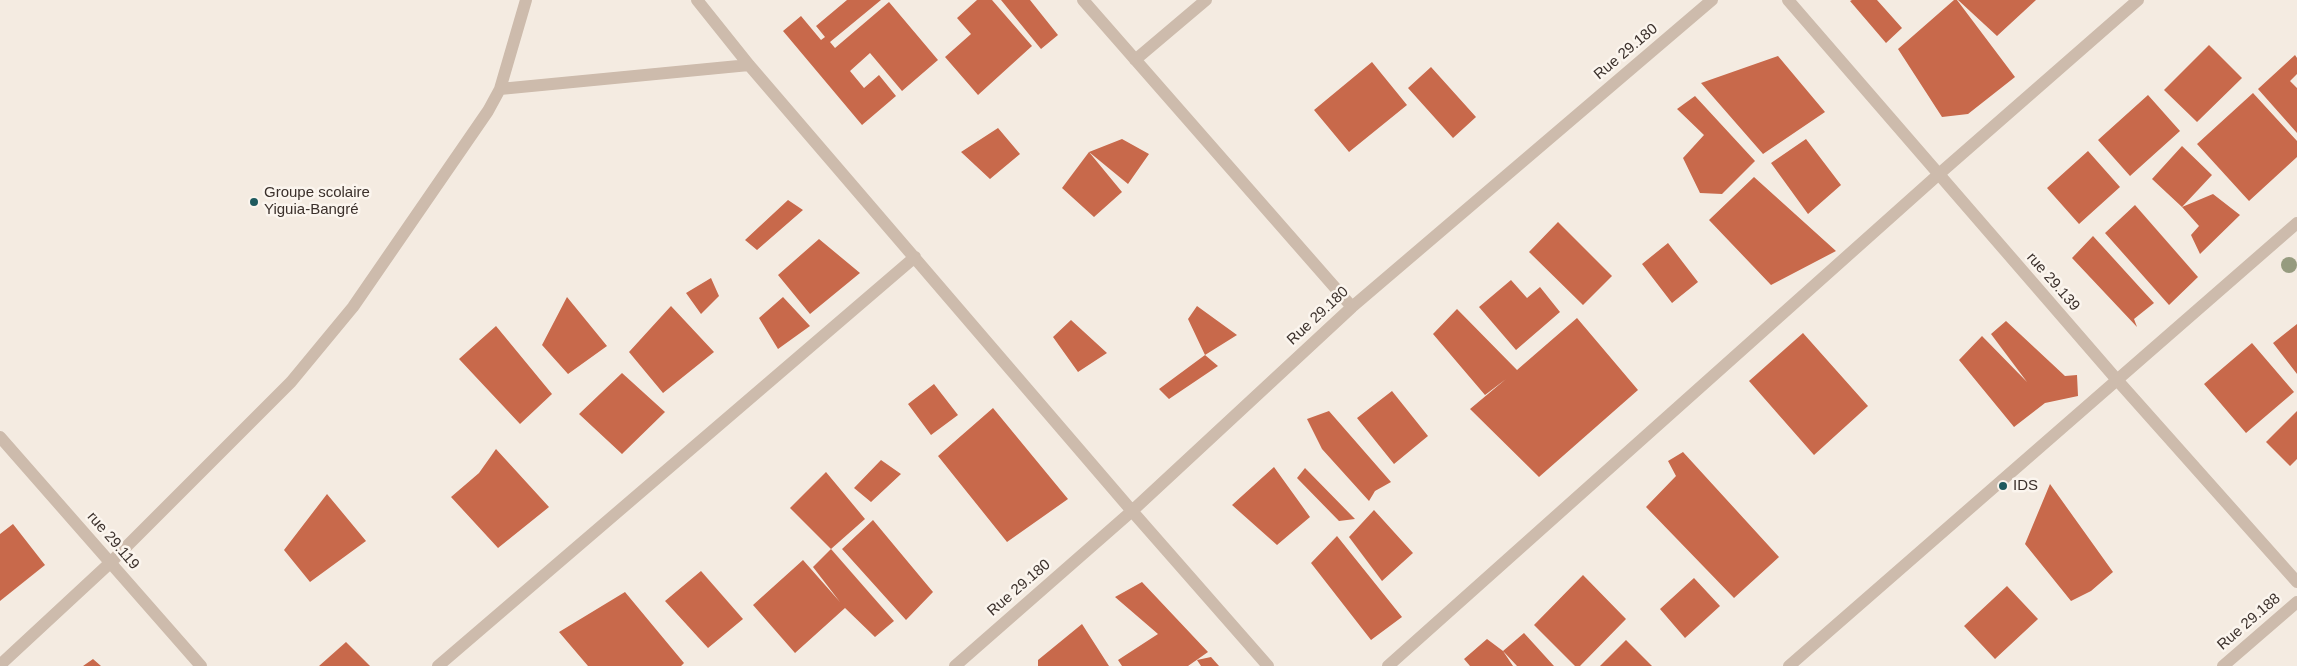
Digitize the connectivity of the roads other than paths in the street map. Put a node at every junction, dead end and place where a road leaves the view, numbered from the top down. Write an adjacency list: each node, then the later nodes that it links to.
1 (526, 0): 10 (street)
2 (697, 0): 9 (street)
3 (1083, 0): 8 (street)
4 (1206, 0): 8 (street)
5 (1712, 0): 14 (street, Rue 29.180)
6 (1788, 0): 11 (street, rue 29.139)
7 (2138, 0): 11 (street)
8 (1135, 60): 14 (street)
9 (749, 65): 10 (street); 13 (street)
10 (500, 89): 18 (street)
11 (1940, 174): 15 (street, rue 29.139); 26 (street)
12 (2297, 223): 15 (street)
13 (915, 257): 17 (street); 23 (street)
14 (1352, 306): 17 (street, Rue 29.180)
15 (2118, 381): 19 (street, rue 29.139); 27 (street)
16 (0, 437): 18 (street, rue 29.119)
17 (1132, 511): 24 (street, Rue 29.180); 25 (street)
18 (110, 564): 21 (street); 22 (street, rue 29.119)
19 (2297, 582)
20 (2297, 602): 28 (street, Rue 29.188)
21 (0, 664)
22 (201, 666)
23 (438, 666)
24 (955, 666)
25 (1268, 666)
26 (1388, 666)
27 (1789, 666)
28 (2223, 666)

